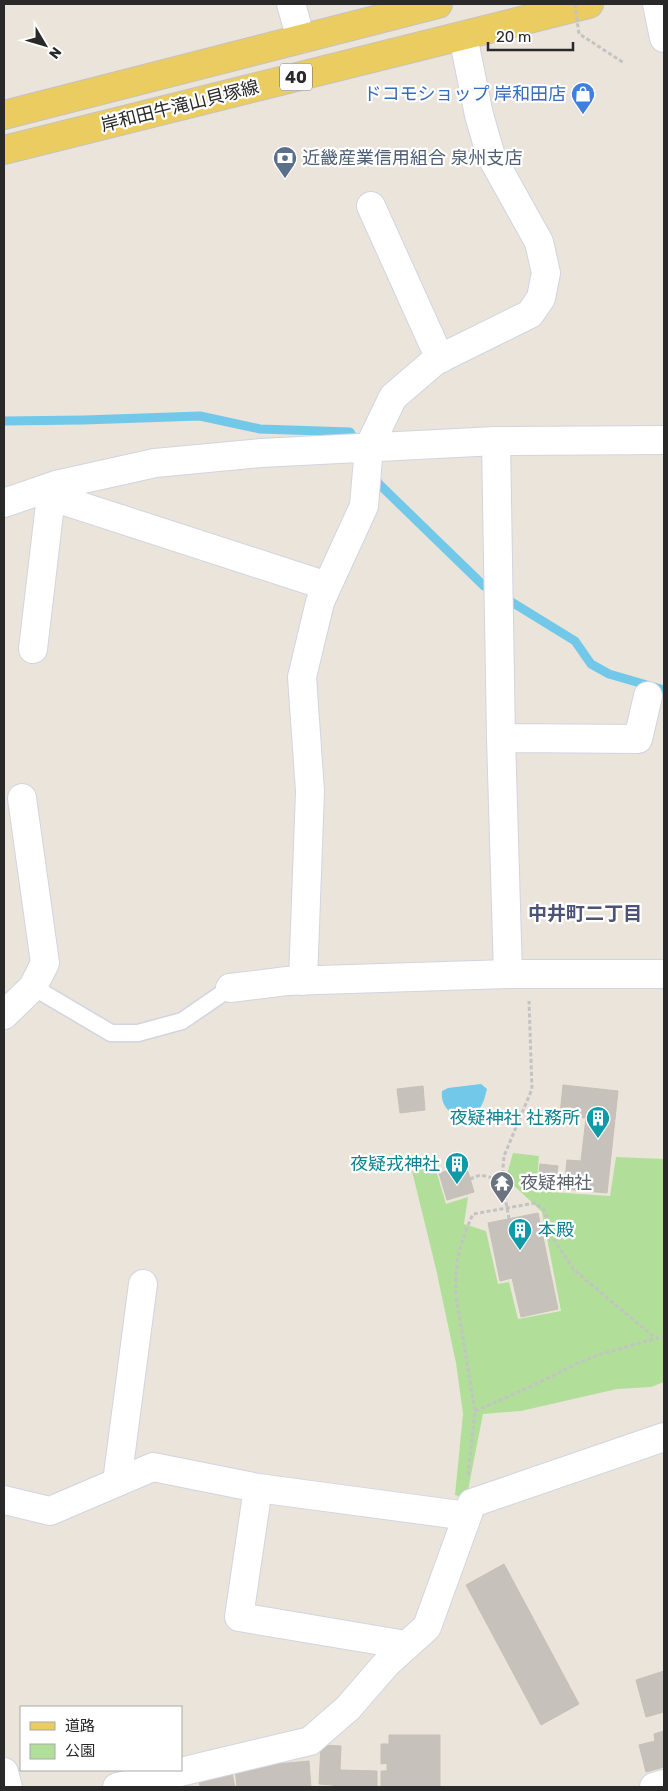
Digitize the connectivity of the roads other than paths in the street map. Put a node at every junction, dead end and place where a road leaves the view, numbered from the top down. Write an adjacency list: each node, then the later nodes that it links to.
1 (291, 4): 7 (street)
2 (438, 4): 7 (main road, 岸和田牛滝山貝塚線 / 40)
3 (589, 4): 5 (main road, 岸和田牛滝山貝塚線 / 40)
4 (657, 4): 6 (street)
5 (463, 36): 9 (main road, 岸和田牛滝山貝塚線 / 40); 11 (street)
6 (664, 38)
7 (300, 39): 8 (main road, 岸和田牛滝山貝塚線 / 40)
8 (4, 115)
9 (4, 150)
10 (370, 206): 11 (street)
11 (440, 359): 14 (street)
12 (664, 440): 13 (street)
13 (496, 441): 14 (street); 20 (street)
14 (369, 447): 15 (street); 17 (street)
15 (44, 494): 16 (street); 17 (street); 18 (street)
16 (4, 503)
17 (328, 586): 24 (street)
18 (34, 649)
19 (648, 696): 20 (street)
20 (501, 738): 22 (street)
21 (22, 798): 25 (street)
22 (508, 974): 23 (street); 24 (street)
23 (664, 974)
24 (303, 981): 26 (street)
25 (33, 987): 26 (lane); 27 (street)
26 (230, 988)
27 (4, 1015)
28 (143, 1284): 30 (street)
29 (664, 1437): 33 (street)
30 (117, 1482): 31 (street); 32 (street)
31 (258, 1488): 33 (street); 34 (street)
32 (4, 1500)
33 (467, 1516): 34 (street)
34 (406, 1645): 38 (street)
35 (4, 1772): 37 (street)
36 (664, 1784): 39 (street)
37 (8, 1787)
38 (117, 1787)
39 (654, 1787)

